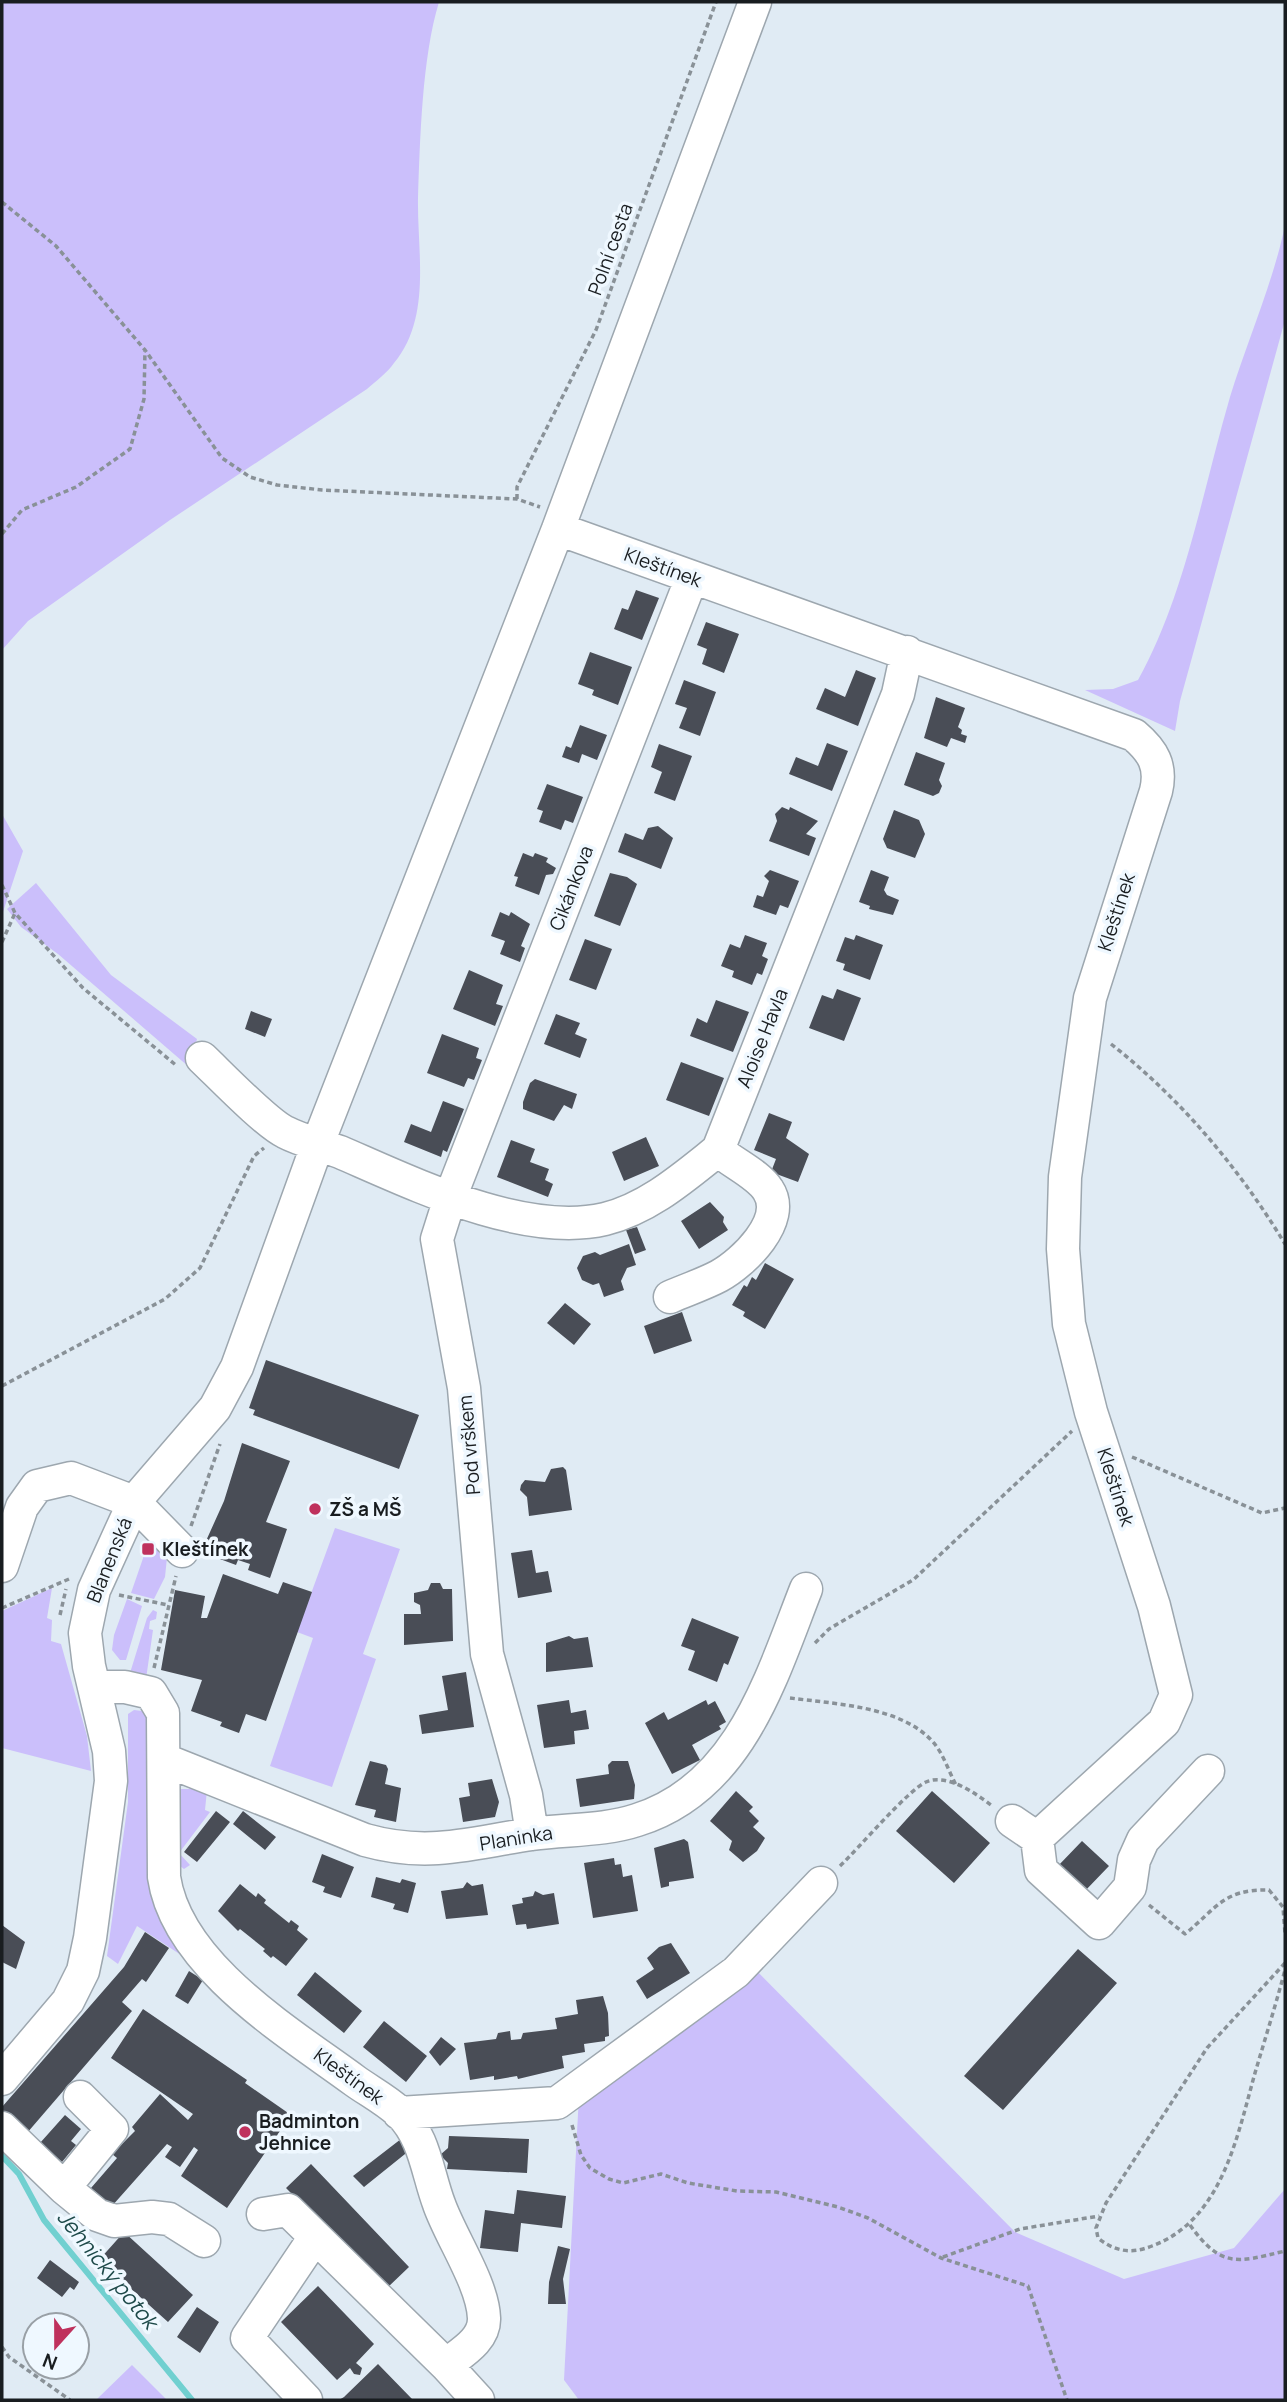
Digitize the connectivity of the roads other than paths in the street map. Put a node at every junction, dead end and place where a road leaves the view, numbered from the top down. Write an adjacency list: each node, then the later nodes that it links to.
1 (755, 2): 2 (street, Blanenská)
2 (558, 529): 3 (street, Kleštínek); 6 (street, Blanenská)
3 (692, 578): 4 (street, Kleštínek); 8 (street, Cikánkova)
4 (907, 652): 7 (street, Aloise Havla); 16 (street, Kleštínek)
5 (191, 1064): 6 (street)
6 (318, 1143): 8 (street); 10 (street, Blanenská)
7 (718, 1150): 8 (street); 9 (street)
8 (450, 1198): 17 (street, Pod vrškem)
9 (670, 1297)
10 (134, 1502): 11 (street); 12 (street); 14 (street, Blanenská)
11 (182, 1551)
12 (2, 1566)
13 (806, 1589): 17 (street, Planinka)
14 (94, 1688): 15 (street, Kleštínek); 19 (street, Blanenská)
15 (165, 1760): 17 (street, Planinka); 21 (street, Kleštínek)
16 (1208, 1771)
17 (532, 1834)
18 (821, 1883): 21 (street, Kleštínek)
19 (2, 2079)
20 (80, 2097): 23 (street)
21 (399, 2113): 27 (street, Kleštínek)
22 (2, 2128): 23 (street)
23 (64, 2188): 26 (street)
24 (262, 2214): 25 (street)
25 (315, 2236): 27 (street); 28 (street)
26 (204, 2241)
27 (446, 2365): 29 (street)
28 (306, 2400)
29 (478, 2400)

